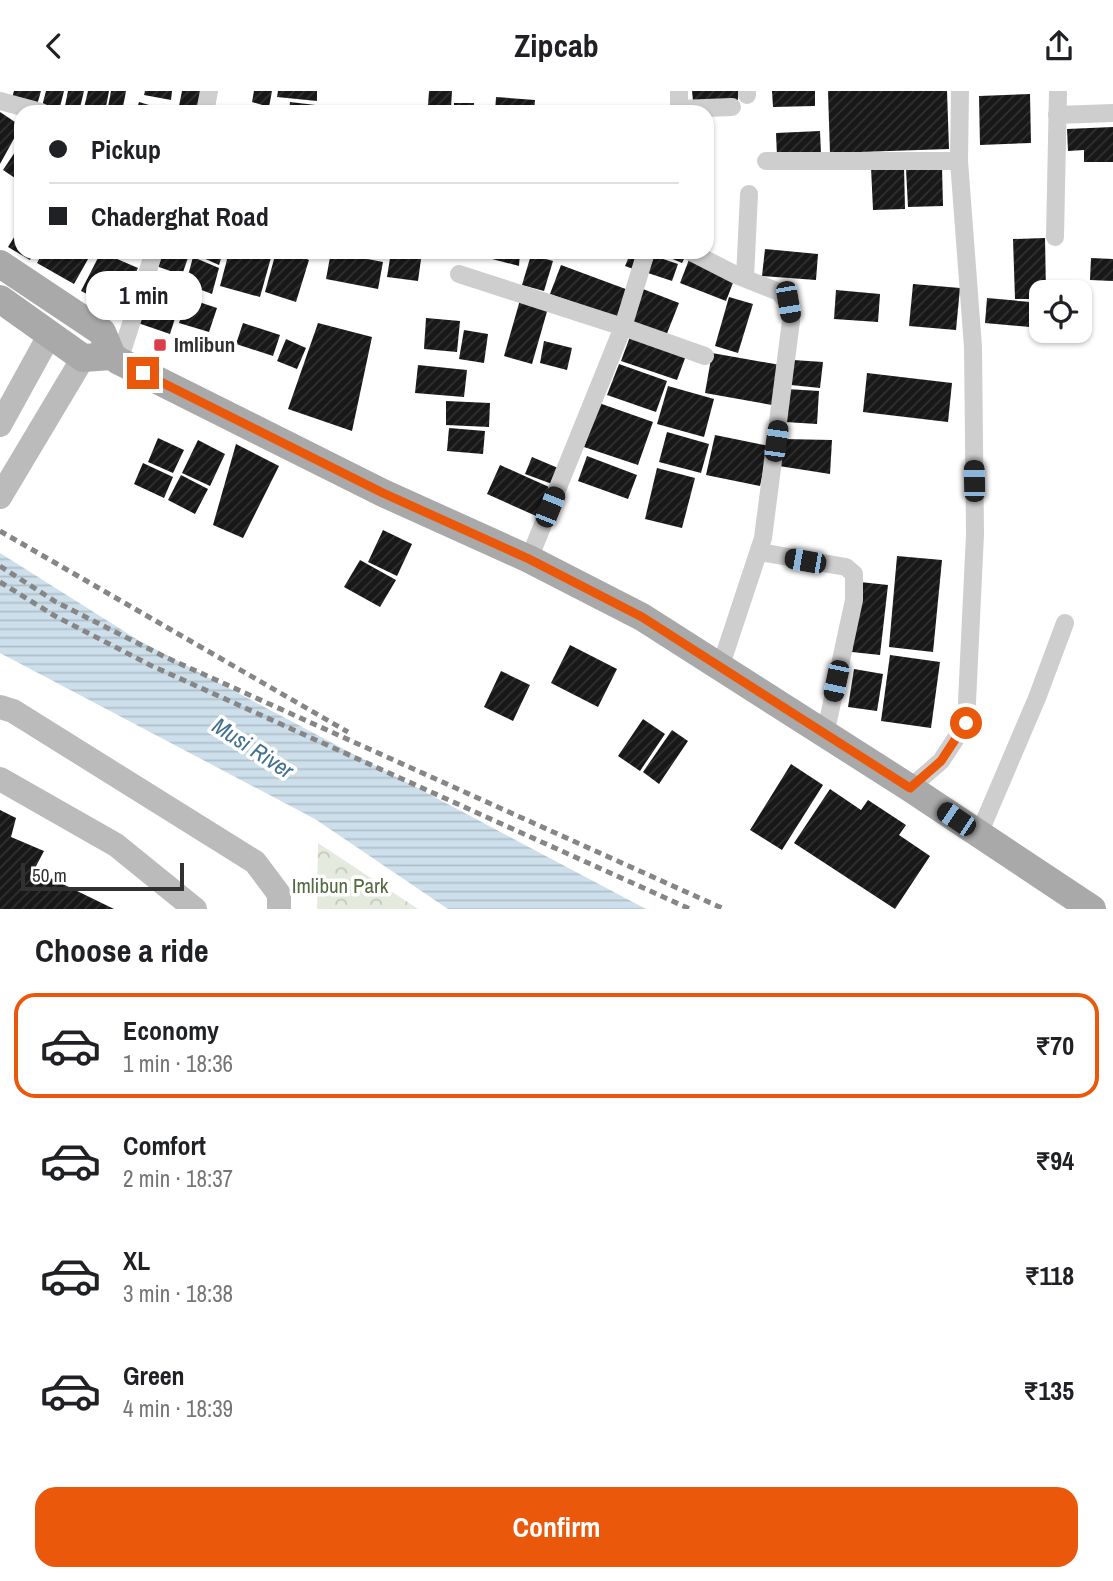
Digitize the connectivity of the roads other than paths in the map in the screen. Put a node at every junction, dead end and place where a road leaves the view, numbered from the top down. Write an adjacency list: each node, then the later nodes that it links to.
1 (960, 91): 8 (street)
2 (1058, 91): 6 (street)
3 (732, 107): 4 (street)
4 (714, 108)
5 (1113, 113): 6 (street)
6 (1058, 115): 10 (street)
7 (766, 161): 8 (street)
8 (959, 161): 32 (street)
9 (749, 194): 16 (street)
10 (1055, 237)
11 (151, 259): 22 (street)
12 (644, 259): 18 (street)
13 (706, 259): 16 (street)
14 (0, 264): 22 (main road)
15 (459, 274): 18 (street)
16 (745, 278): 25 (street)
17 (0, 299): 19 (main road)
18 (623, 327): 20 (street); 26 (street)
19 (50, 334): 21 (main road); 23 (street)
20 (705, 356)
21 (83, 358): 22 (main road); 24 (street)
22 (116, 358): 26 (main road)
23 (3, 419)
24 (0, 497)
25 (760, 552): 28 (street); 30 (street)
26 (529, 559): 28 (main road)
27 (1065, 623): 33 (street)
28 (720, 668): 30 (main road)
29 (0, 707): 35 (street)
30 (825, 735): 32 (main road)
31 (0, 779): 34 (street)
32 (910, 788): 33 (main road)
33 (979, 834): 36 (main road)
34 (195, 909)
35 (279, 909)
36 (1092, 909)

